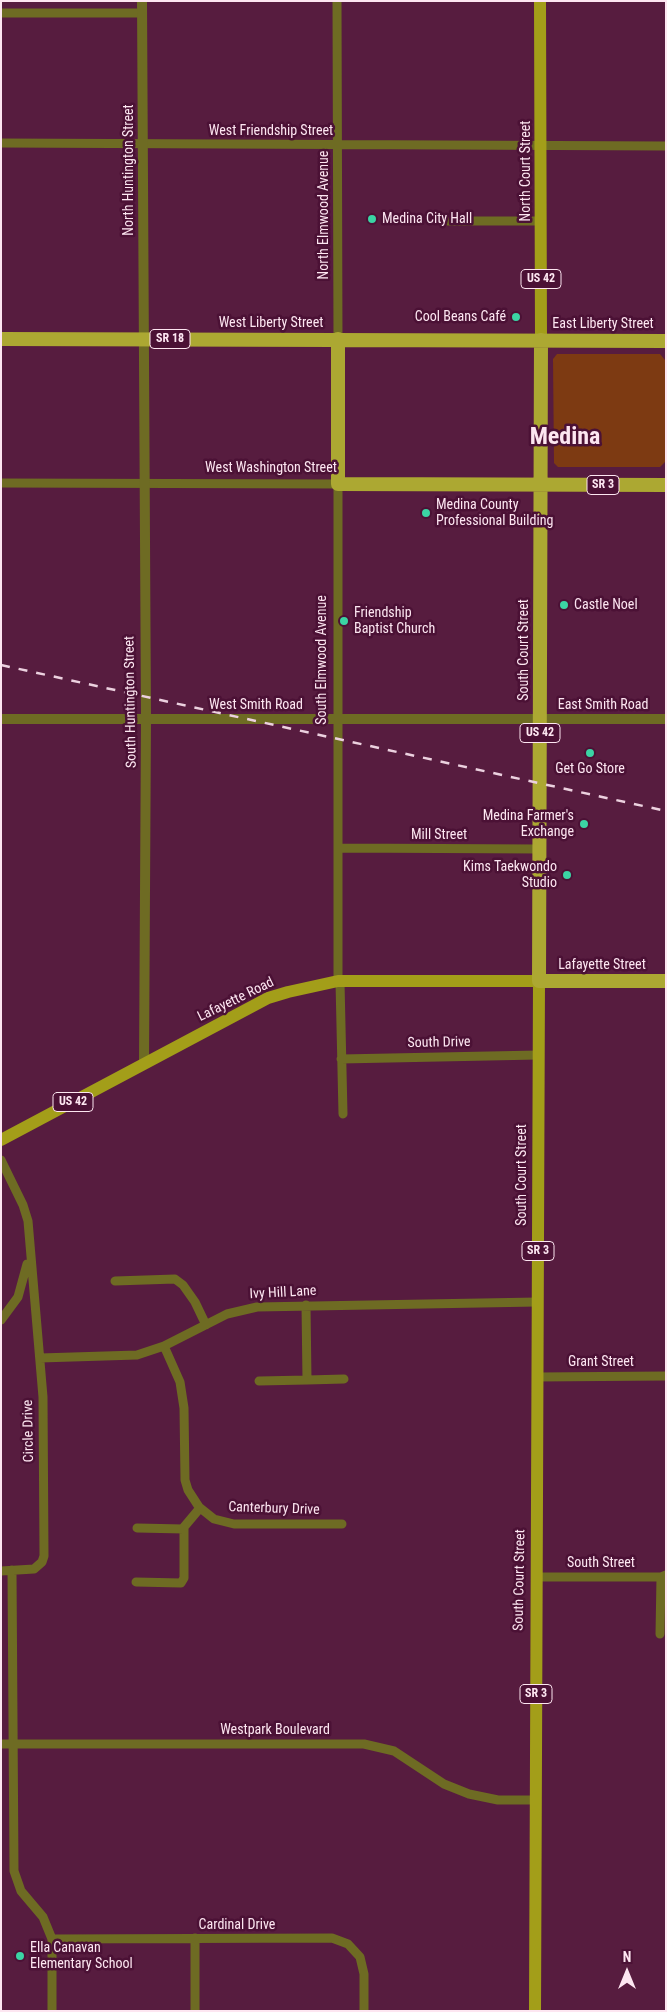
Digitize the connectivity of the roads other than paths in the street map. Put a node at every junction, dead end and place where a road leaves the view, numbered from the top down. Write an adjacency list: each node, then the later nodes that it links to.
1 (142, 1): 5 (street, North Huntington Street)
2 (337, 1): 8 (street, North Elmwood Avenue)
3 (540, 1): 9 (main road, North Court Street / US 42)
4 (1, 13): 5 (street)
5 (142, 13): 7 (street, North Huntington Street)
6 (1, 143): 7 (street, West Friendship Street)
7 (143, 144): 8 (street, West Friendship Street); 14 (street, North Huntington Street)
8 (338, 145): 9 (street, West Friendship Street); 15 (street, North Elmwood Avenue)
9 (541, 146): 10 (street, West Friendship Street); 12 (main road, North Court Street / US 42)
10 (666, 146)
11 (448, 221): 12 (street)
12 (540, 221): 16 (main road, North Court Street / US 42)
13 (1, 339): 14 (highway, West Liberty Street / SR 18)
14 (142, 339): 15 (highway, West Liberty Street / SR 18); 19 (street, South Huntington Street)
15 (338, 339): 16 (highway, West Liberty Street / SR 18); 20 (highway, South Elmwood Avenue)
16 (541, 340): 17 (highway, East Liberty Street); 21 (highway, South Court Street / US 42)
17 (666, 340)
18 (1, 483): 19 (street, West Washington Street)
19 (144, 483): 20 (street, West Washington Street); 24 (street, South Huntington Street)
20 (338, 484): 21 (highway, West Washington Street); 25 (street, South Elmwood Avenue)
21 (540, 484): 22 (highway, SR 3); 26 (highway, South Court Street / US 42)
22 (666, 485)
23 (1, 719): 24 (street, West Smith Road)
24 (146, 719): 25 (street, West Smith Road); 35 (street, South Huntington Street)
25 (339, 719): 26 (street, West Smith Road); 28 (street, South Elmwood Avenue)
26 (541, 719): 27 (street, East Smith Road); 29 (highway, South Court Street / US 42)
27 (666, 719)
28 (338, 848): 29 (street, Mill Street); 30 (street, South Elmwood Avenue)
29 (540, 849): 31 (highway, South Court Street / US 42)
30 (339, 981): 31 (main road, Lafayette Road / US 42); 34 (street, South Elmwood Avenue); 35 (main road, Lafayette Road / US 42)
31 (539, 981): 32 (highway, Lafayette Street); 33 (main road, South Court Street / SR 3)
32 (666, 981)
33 (538, 1055): 34 (street, South Drive); 41 (main road, South Court Street / SR 3)
34 (341, 1059): 36 (street, South Elmwood Avenue)
35 (144, 1064): 37 (main road, Lafayette Road / US 42)
36 (343, 1114)
37 (1, 1140)
38 (1, 1160): 39 (street, Circle Drive)
39 (29, 1257): 43 (street, Circle Drive); 46 (street, Circle Drive)
40 (115, 1281): 44 (street)
41 (538, 1302): 42 (street, Ivy Hill Lane); 47 (main road, South Court Street / SR 3)
42 (306, 1306): 44 (street, Ivy Hill Lane); 50 (street)
43 (1, 1320)
44 (206, 1324): 45 (street, Ivy Hill Lane)
45 (164, 1346): 46 (street, Ivy Hill Lane); 52 (street, Canterbury Drive)
46 (40, 1358): 57 (street, Circle Drive)
47 (537, 1376): 48 (street, Grant Street); 59 (main road, South Court Street / SR 3)
48 (666, 1376)
49 (344, 1379): 50 (street)
50 (307, 1380): 51 (street)
51 (259, 1381)
52 (200, 1508): 53 (street, Canterbury Drive); 55 (street)
53 (342, 1524)
54 (137, 1528): 55 (street)
55 (184, 1529): 60 (street)
56 (1, 1570): 57 (street, Circle Drive)
57 (12, 1570): 63 (street)
58 (663, 1576): 59 (street, South Street); 61 (street)
59 (537, 1577): 64 (main road, South Court Street / SR 3)
60 (136, 1582)
61 (660, 1634)
62 (1, 1744): 63 (street, Westpark Boulevard)
63 (13, 1744): 64 (street, Westpark Boulevard); 66 (street)
64 (536, 1800): 70 (main road, South Court Street / SR 3)
65 (195, 1938): 66 (street, Cardinal Drive); 68 (street); 69 (street, Cardinal Drive)
66 (52, 1939): 67 (street)
67 (52, 2011)
68 (195, 2011)
69 (364, 2011)
70 (535, 2011)

